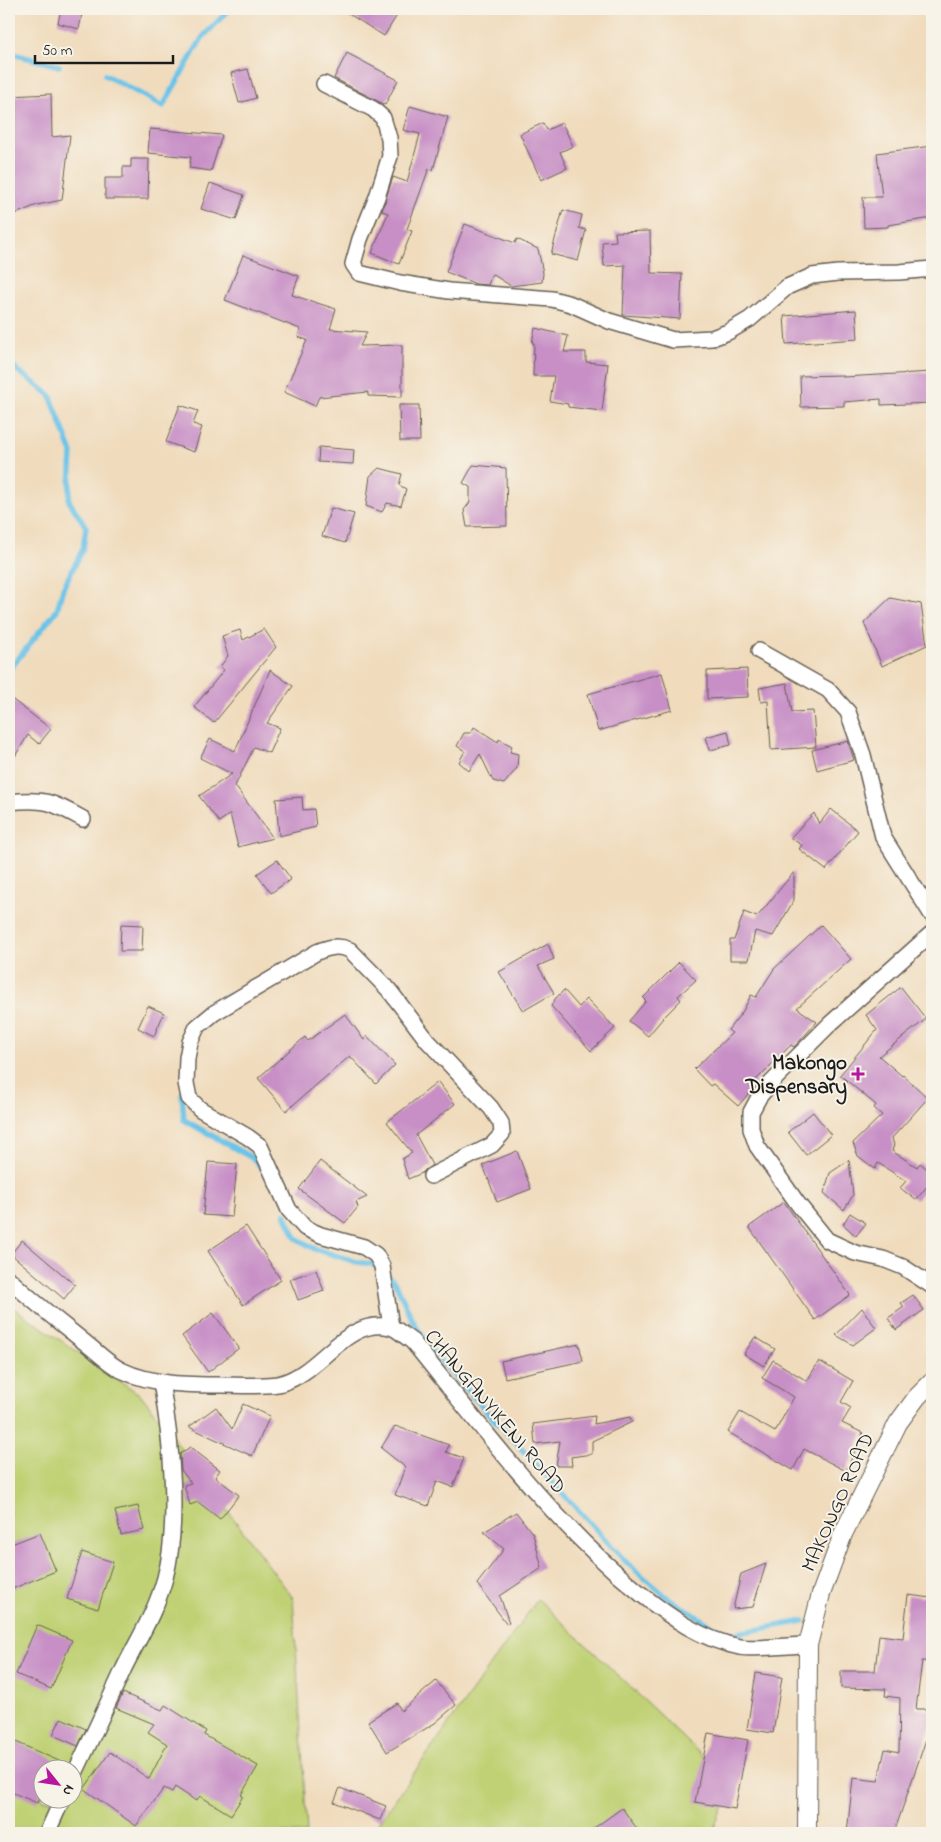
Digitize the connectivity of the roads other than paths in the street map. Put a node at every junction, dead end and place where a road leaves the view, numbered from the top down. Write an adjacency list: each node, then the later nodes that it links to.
1 (324, 84): 2 (street)
2 (932, 269)
3 (759, 651): 6 (street)
4 (9, 802): 5 (street)
5 (83, 819)
6 (932, 915)
7 (932, 933): 10 (street)
8 (431, 1176): 11 (street)
9 (9, 1279): 12 (street, CHANGANYIKENI ROAD)
10 (932, 1286)
11 (391, 1327): 12 (street, CHANGANYIKENI ROAD); 14 (street, CHANGANYIKENI ROAD)
12 (161, 1382): 15 (street)
13 (932, 1382): 14 (street, MAKONGO ROAD)
14 (808, 1645): 18 (street, MAKONGO ROAD)
15 (81, 1760)
16 (57, 1810): 17 (street)
17 (47, 1833)
18 (807, 1833)

